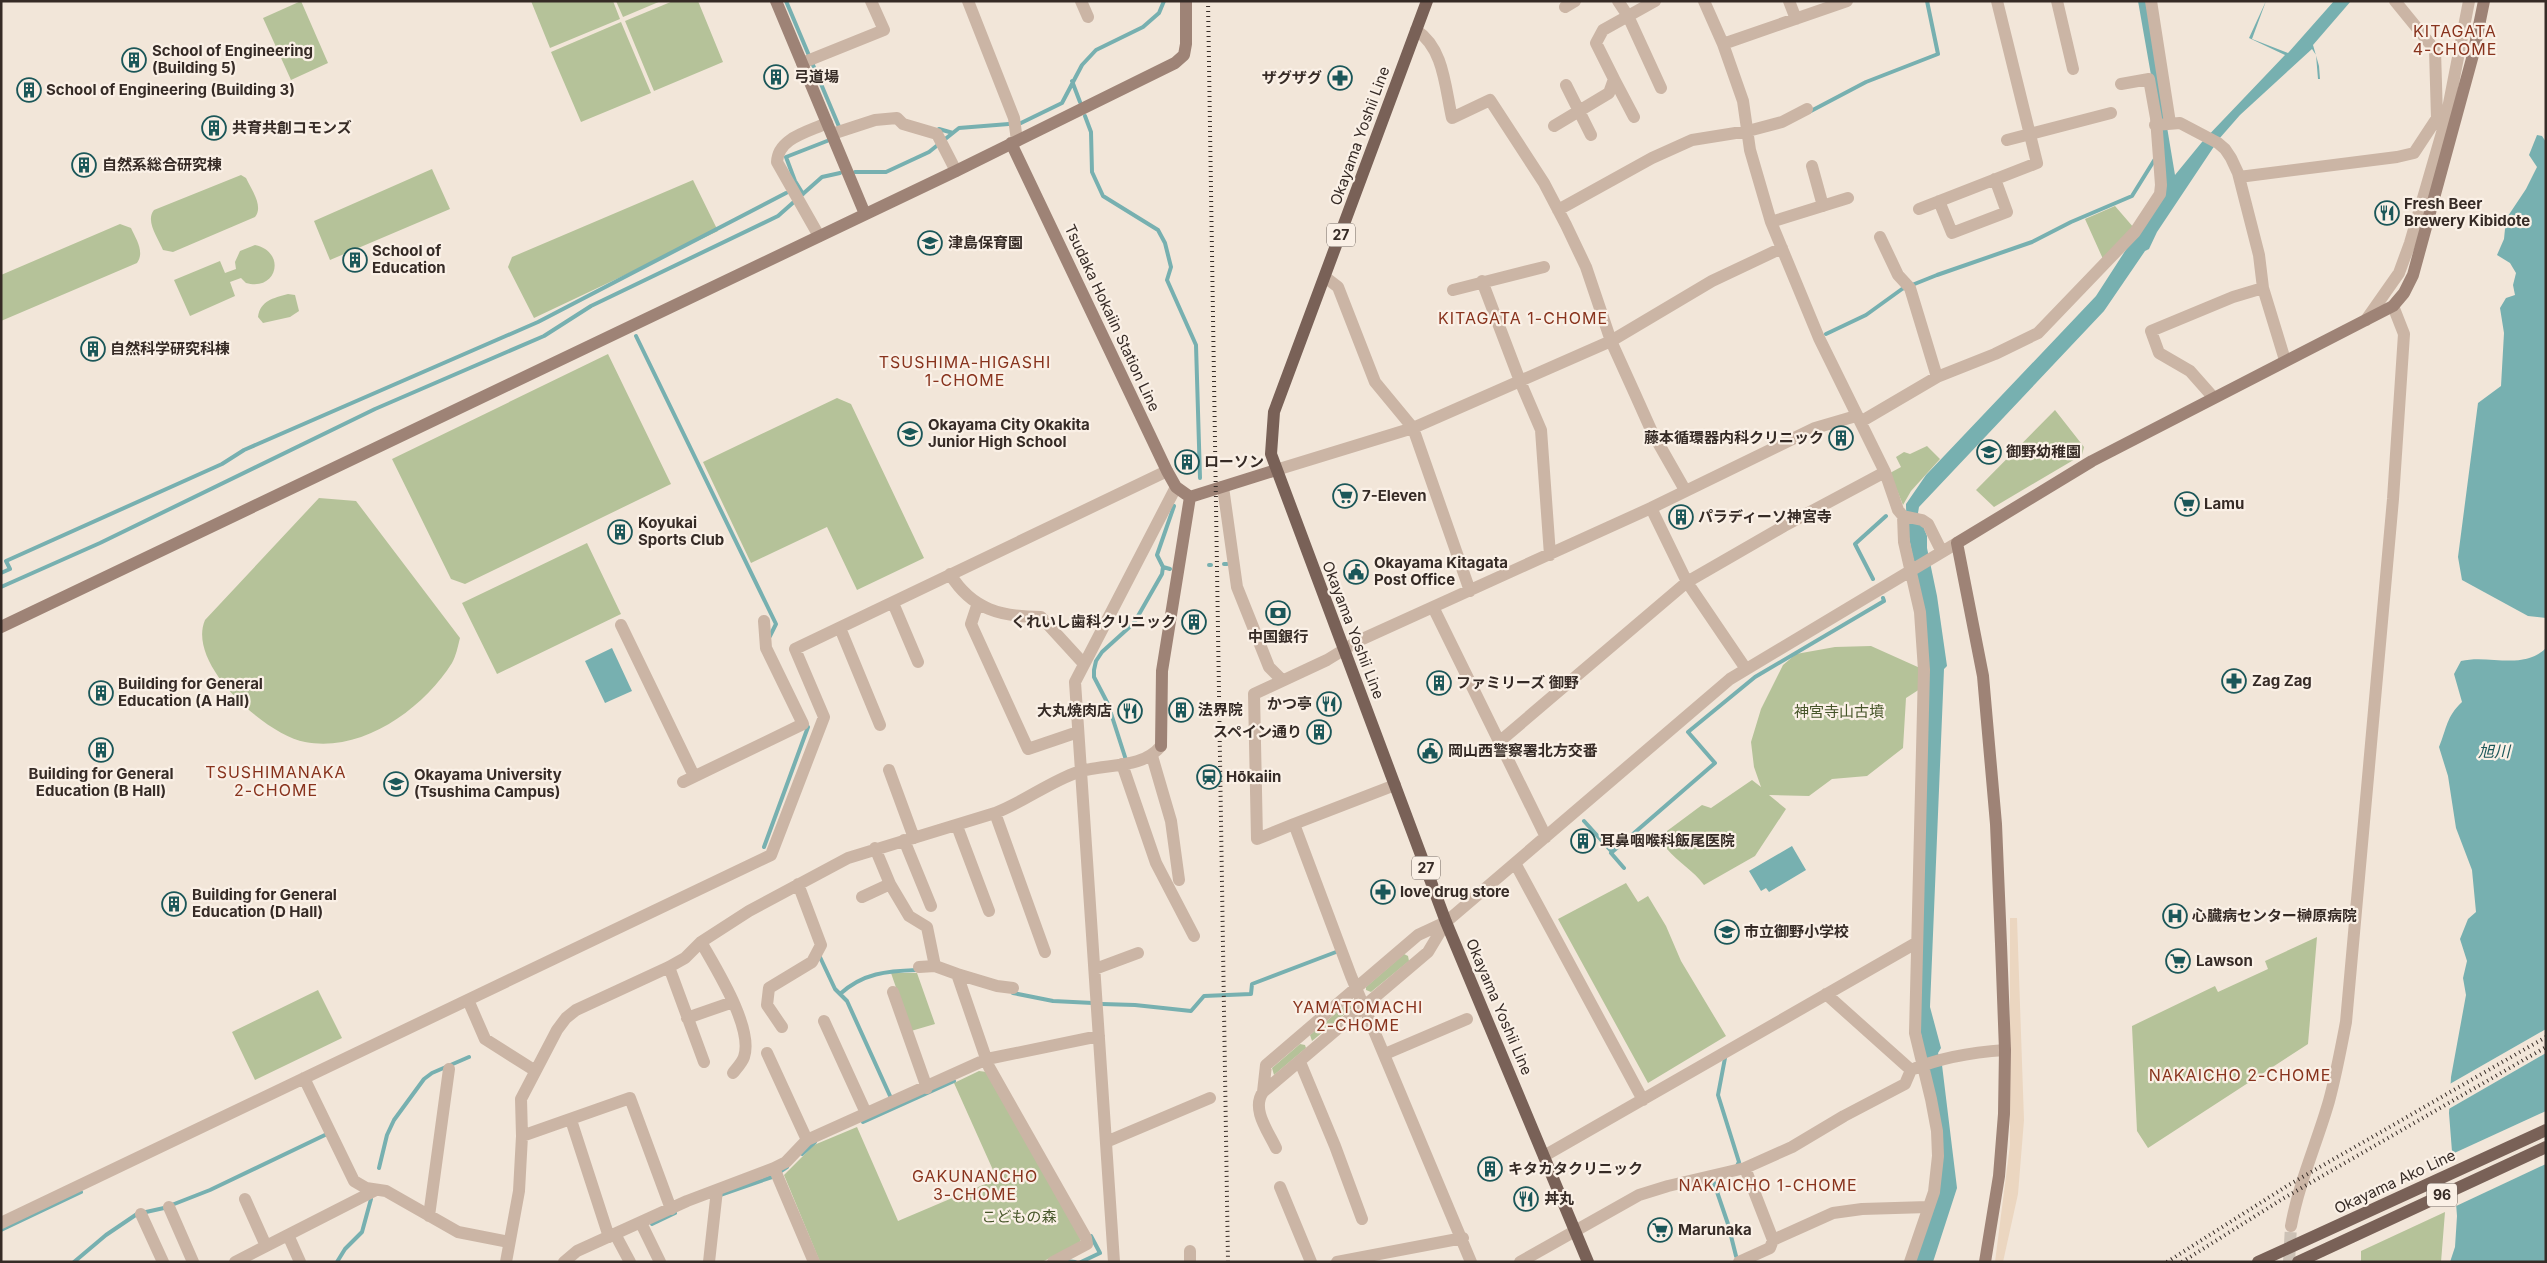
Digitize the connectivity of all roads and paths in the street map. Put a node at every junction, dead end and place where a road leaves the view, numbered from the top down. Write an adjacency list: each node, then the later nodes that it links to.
1 (776, 1): 23 (street)
2 (871, 1): 23 (street)
3 (1081, 1): 19 (street)
4 (1186, 1): 38 (street)
5 (1427, 1): 21 (main road, Okayama Yoshii Line / 27)
6 (1618, 1): 18 (street)
7 (1655, 1): 18 (street)
8 (1704, 1): 22 (street)
9 (1789, 1): 20 (street)
10 (1848, 1): 20 (street)
11 (1997, 1): 39 (street)
12 (2057, 1): 24 (street)
13 (2151, 1): 34 (street)
14 (2396, 1): 33 (street)
15 (2469, 1): 33 (street)
16 (2484, 1): 61 (street)
17 (972, 4): 38 (street)
18 (1628, 16): 25 (street); 28 (street)
19 (1088, 17)
20 (1796, 19): 22 (street)
21 (1416, 30): 50 (street); 57 (main road, Okayama Yoshii Line / 27)
22 (1723, 44): 37 (street)
23 (808, 61): 36 (street)
24 (2073, 69)
25 (1614, 80): 30 (street); 32 (street)
26 (2121, 84): 34 (street)
27 (1566, 85): 30 (street)
28 (1661, 88)
29 (1807, 109): 37 (street)
30 (1579, 110): 35 (street); 40 (street)
31 (2111, 113): 39 (street)
32 (1634, 118)
33 (2441, 118): 44 (street); 62 (street)
34 (2163, 124): 44 (street); 65 (street)
35 (1554, 126)
36 (835, 130): 43 (street); 51 (street); 53 (street)
37 (1748, 131): 50 (street); 52 (street)
38 (1014, 132): 43 (street); 71 (street, Tsudaka Hokaiin Station Line)
39 (2029, 133): 41 (street); 45 (street)
40 (1591, 135)
41 (2007, 140)
42 (1812, 166): 48 (street)
43 (956, 171): 51 (street)
44 (2239, 177): 59 (street)
45 (1996, 179): 47 (street); 47 (street)
46 (1848, 198): 48 (street)
47 (1939, 201): 49 (street)
48 (1824, 206): 52 (street)
49 (1919, 209)
50 (1558, 210): 63 (street)
51 (865, 214): 53 (street)
52 (1771, 222): 55 (street)
53 (819, 236): 91 (street)
54 (1880, 237): 65 (street)
55 (1782, 248): 63 (street); 68 (street)
56 (1544, 267): 58 (street)
57 (1325, 277): 69 (street); 70 (main road, Okayama Yoshii Line / 27)
58 (1482, 281): 60 (street); 66 (street)
59 (2263, 288): 64 (street); 67 (street)
60 (1453, 290)
61 (2393, 306): 62 (street); 182 (street)
62 (2366, 320): 64 (street)
63 (1611, 341): 66 (street); 75 (street)
64 (2285, 360): 67 (street)
65 (1937, 377): 68 (street)
66 (1520, 381): 69 (street); 81 (street)
67 (2214, 397): 79 (street)
68 (1859, 419): 72 (street); 75 (street)
69 (1413, 428): 70 (street); 85 (street)
70 (1276, 470): 74 (street); 93 (main road, Okayama Yoshii Line / 27)
71 (1167, 471): 73 (street, Tsudaka Hokaiin Station Line); 83 (street)
72 (1885, 472): 78 (street); 84 (street)
73 (1176, 487): 76 (street, Tsudaka Hokaiin Station Line); 95 (street)
74 (1223, 488): 76 (street); 97 (street)
75 (1685, 490): 77 (street)
76 (1190, 497): 101 (street)
77 (1651, 508): 81 (street); 84 (street)
78 (1904, 516): 80 (street); 82 (street)
79 (1957, 543): 80 (street); 144 (street)
80 (1942, 552): 82 (street)
81 (1550, 555): 85 (street)
82 (1913, 569): 96 (street); 122 (street)
83 (950, 574): 86 (street); 87 (street)
84 (1686, 582): 96 (street); 100 (street)
85 (1470, 591): 88 (street)
86 (893, 603): 92 (street); 94 (street)
87 (978, 604): 95 (street); 99 (street)
88 (1433, 607): 93 (street); 100 (street)
89 (764, 621): 90 (street)
90 (621, 625)
91 (1, 627)
92 (840, 628): 98 (street); 135 (street)
93 (1343, 650): 97 (street); 105 (main road, Okayama Yoshii Line / 27)
94 (918, 662)
95 (1084, 664): 99 (street)
96 (1746, 669): 109 (street)
97 (1282, 680): 107 (street)
98 (880, 725)
99 (1078, 732): 104 (street)
100 (1499, 742): 109 (street)
101 (1152, 756): 102 (street); 113 (street)
102 (1122, 764): 104 (street); 120 (street)
103 (889, 770): 110 (street)
104 (1081, 771): 106 (street); 128 (street)
105 (1395, 785): 107 (street); 119 (main road, Okayama Yoshii Line / 27)
106 (995, 814): 108 (street); 123 (street)
107 (1294, 824): 130 (street)
108 (957, 826): 110 (street); 118 (street)
109 (1546, 837): 112 (street)
110 (908, 843): 111 (street); 117 (street)
111 (877, 852): 114 (street); 115 (street)
112 (1514, 863): 119 (street); 158 (street)
113 (1179, 880)
114 (890, 884): 116 (street); 125 (street)
115 (799, 888): 121 (street); 140 (street)
116 (862, 897)
117 (931, 906)
118 (989, 911)
119 (1446, 922): 130 (street); 136 (street); 167 (main road, Okayama Yoshii Line / 27)
120 (1194, 936)
121 (701, 942): 127 (street); 134 (street)
122 (1916, 943): 133 (street); 150 (street)
123 (1044, 952)
124 (1138, 953): 128 (street)
125 (935, 966): 126 (street); 129 (street)
126 (919, 967)
127 (669, 968): 137 (street); 152 (street)
128 (1095, 968): 142 (street)
129 (957, 974): 131 (street); 149 (street)
130 (1356, 987): 136 (street); 141 (street)
131 (1013, 988)
132 (893, 992): 155 (street)
133 (1826, 994): 150 (street); 158 (street)
134 (733, 1002): 137 (street); 153 (street)
135 (469, 1004): 152 (street); 154 (street)
136 (1365, 1007): 143 (street); 146 (street)
137 (687, 1018): 147 (street)
138 (1467, 1019): 146 (street)
139 (824, 1021): 159 (street)
140 (782, 1028)
141 (1301, 1034): 143 (street); 156 (street)
142 (1099, 1036): 149 (street); 164 (street)
143 (1314, 1050): 148 (street)
144 (2005, 1050): 150 (street); 210 (street)
145 (767, 1053): 163 (street)
146 (1385, 1054): 186 (street)
147 (704, 1062)
148 (1300, 1062): 156 (street); 179 (street)
149 (988, 1063): 155 (street); 201 (street)
150 (1921, 1066): 168 (street); 174 (street)
151 (449, 1069): 178 (street)
152 (534, 1070): 162 (street)
153 (733, 1073)
154 (306, 1082): 171 (street); 180 (street)
155 (926, 1088): 159 (street)
156 (1264, 1092): 165 (street)
157 (1210, 1098): 164 (street)
158 (1643, 1100): 167 (street)
159 (866, 1113): 163 (street)
160 (571, 1120): 162 (street); 176 (street); 185 (street)
161 (2546, 1130): 211 (main road, Okayama Ako Line / 96)
162 (522, 1136): 188 (street)
163 (807, 1140): 169 (street)
164 (1106, 1142): 202 (street)
165 (1276, 1148)
166 (2546, 1148): 212 (main road, 96)
167 (1544, 1156): 183 (main road, Okayama Yoshii Line / 27)
168 (1745, 1168): 183 (street); 187 (street)
169 (776, 1172): 172 (street); 200 (street)
170 (1280, 1187): 203 (street)
171 (376, 1190): 178 (street); 184 (street)
172 (716, 1194): 176 (street); 199 (street)
173 (244, 1199): 189 (street)
174 (1928, 1206): 187 (street); 209 (street)
175 (169, 1207): 192 (street)
176 (671, 1209): 181 (street)
177 (141, 1214): 191 (street)
178 (429, 1216): 188 (street)
179 (1362, 1219)
180 (1, 1222)
181 (643, 1226): 185 (street); 198 (street)
182 (2292, 1226)
183 (1576, 1232): 206 (street); 207 (main road, Okayama Yoshii Line / 27)
184 (288, 1235): 189 (street); 194 (street)
185 (615, 1237): 196 (street); 197 (street)
186 (1463, 1238): 190 (street); 205 (street)
187 (1773, 1240): 208 (street)
188 (509, 1242): 195 (street)
189 (266, 1246): 193 (street)
190 (1370, 1259): 204 (street)
191 (163, 1262)
192 (193, 1262)
193 (236, 1262)
194 (300, 1262)
195 (506, 1262)
196 (564, 1262)
197 (630, 1262)
198 (660, 1262)
199 (709, 1262)
200 (814, 1262)
201 (1053, 1262)
202 (1114, 1262)
203 (1311, 1262)
204 (1336, 1262)
205 (1472, 1262)
206 (1520, 1262)
207 (1588, 1262)
208 (1739, 1262)
209 (1910, 1262)
210 (1985, 1262)
211 (2258, 1262)
212 (2298, 1262)

